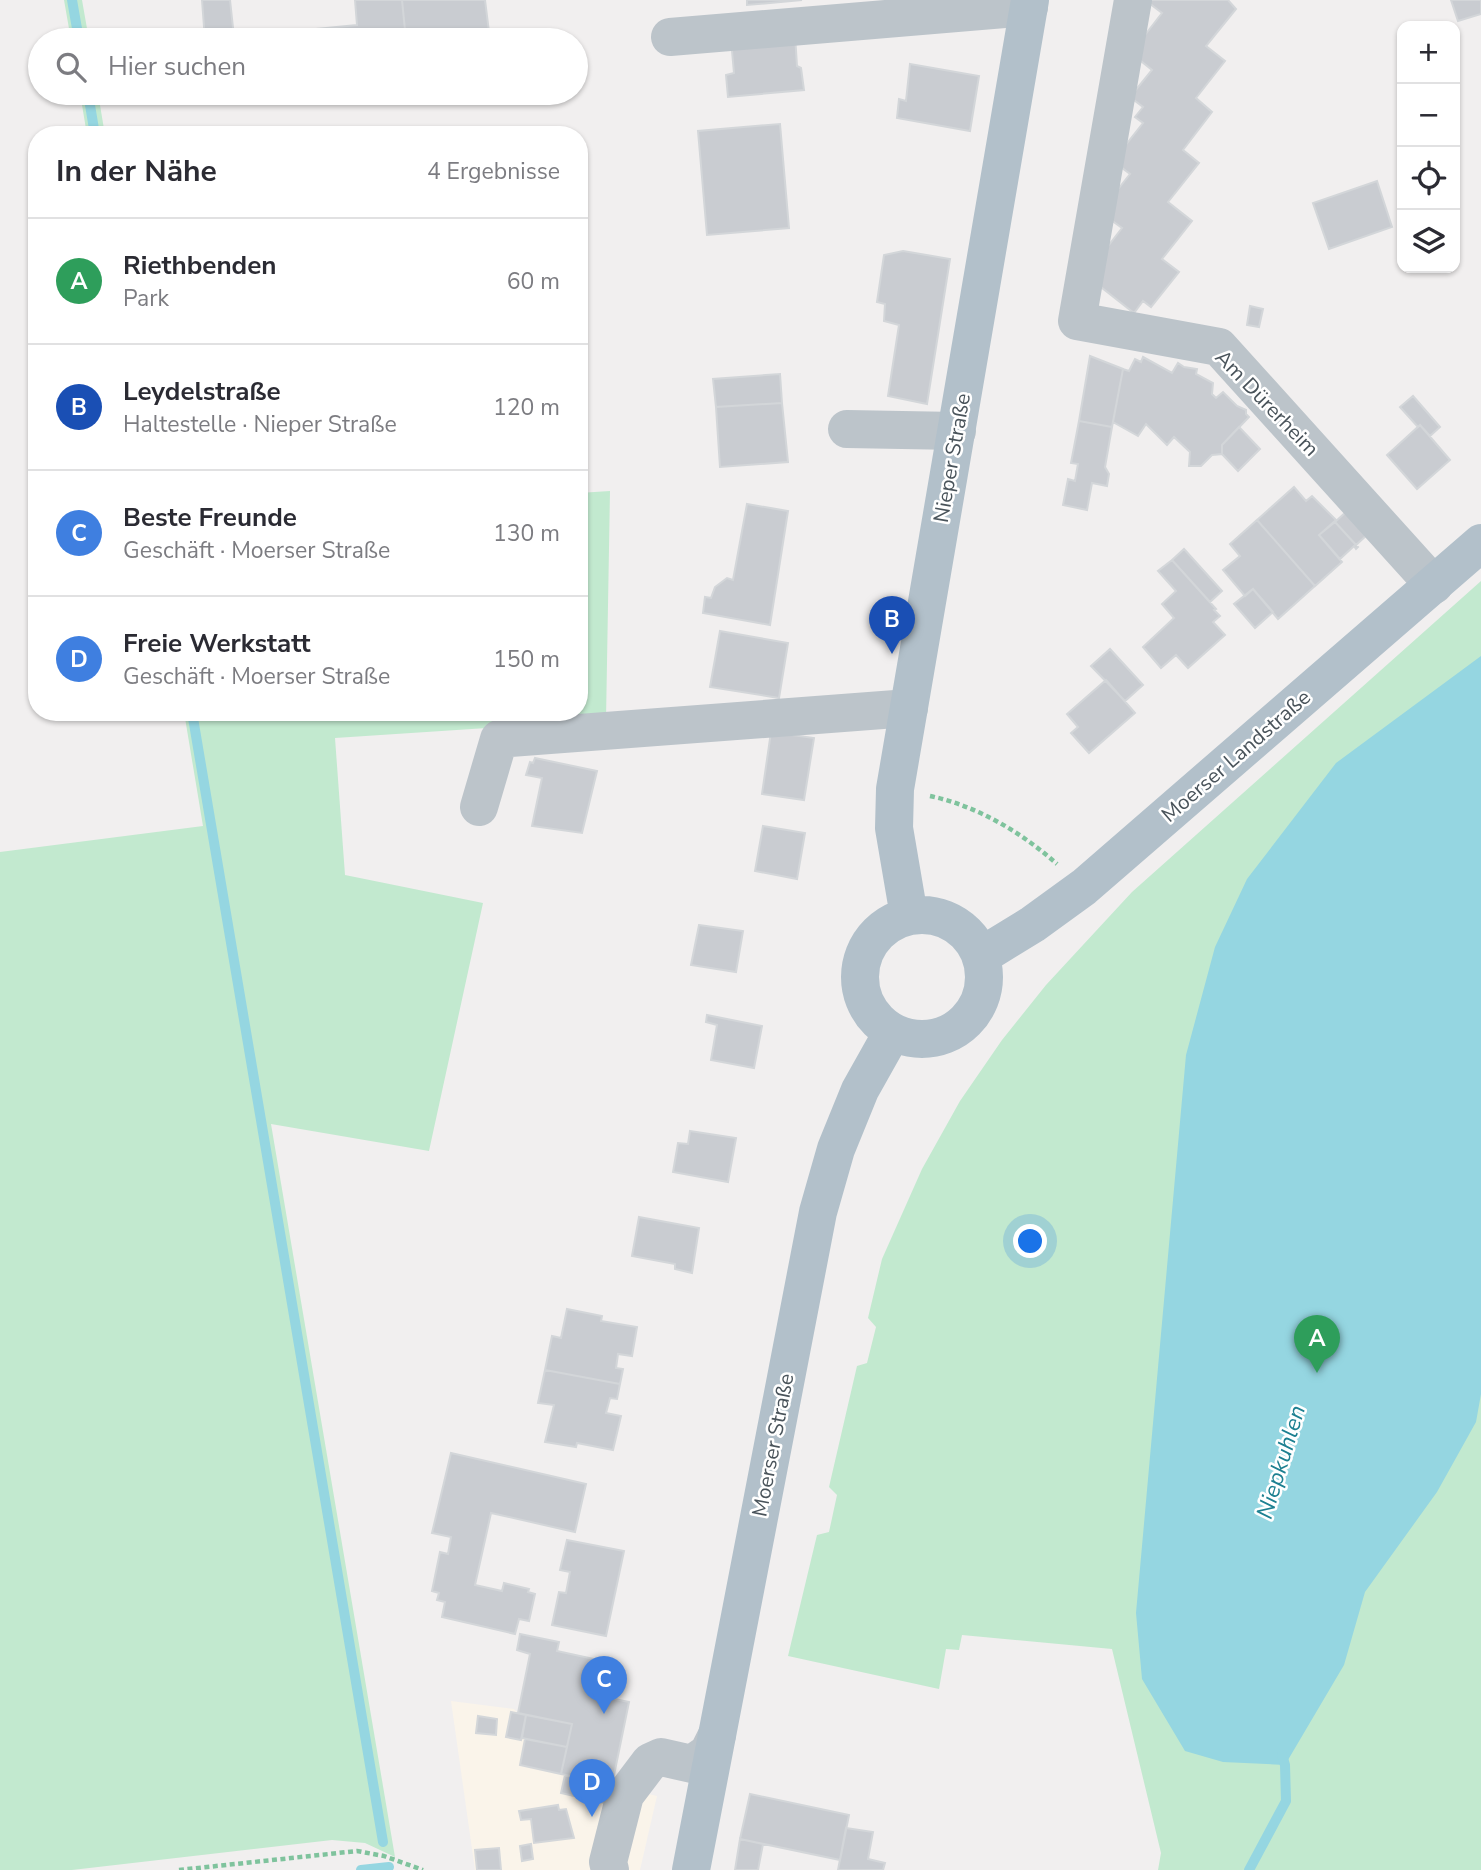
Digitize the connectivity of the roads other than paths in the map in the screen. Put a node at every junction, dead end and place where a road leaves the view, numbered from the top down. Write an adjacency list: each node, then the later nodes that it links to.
1 (1133, 0): 7 (street, Am Dürerheim)
2 (1029, 3): 3 (street); 5 (main road, Nieper Straße)
3 (670, 37)
4 (847, 429): 5 (street)
5 (957, 431): 8 (main road, Nieper Straße)
6 (1481, 544): 7 (main road, Moerser Landstraße)
7 (1434, 585): 11 (main road, Moerser Landstraße)
8 (909, 708): 9 (street); 10 (main road, Nieper Straße)
9 (479, 807)
10 (909, 916): 11 (main road); 12 (main road)
11 (981, 956): 12 (main road)
12 (892, 1032): 13 (main road, Moerser Straße)
13 (717, 1735): 14 (street); 15 (main road, Moerser Straße)
14 (610, 1870)
15 (691, 1870)

